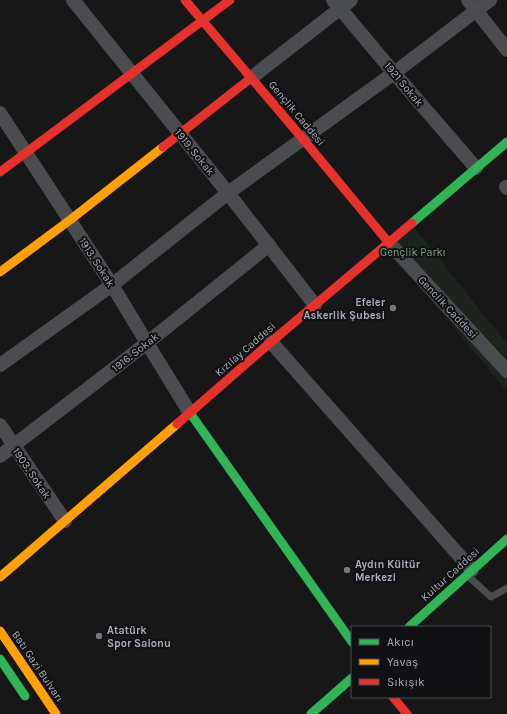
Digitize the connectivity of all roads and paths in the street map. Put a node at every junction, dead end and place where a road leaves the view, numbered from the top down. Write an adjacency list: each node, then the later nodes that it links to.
1 (73, 0): 10 (street, 1919. Sokak)
2 (185, 0): 7 (street, Gençlik Caddesi)
3 (230, 0): 7 (street)
4 (490, 0): 6 (street)
5 (341, 3): 9 (street, 1921 Sokak); 11 (street)
6 (472, 5): 8 (street); 9 (street)
7 (202, 20): 10 (street); 11 (street, Gençlik Caddesi)
8 (507, 50)
9 (394, 73): 14 (street); 17 (street, 1921 Sokak)
10 (131, 74): 13 (street, 1919. Sokak); 16 (street)
11 (251, 78): 13 (street); 14 (street, Gençlik Caddesi)
12 (0, 113): 16 (street, 1913. Sokak)
13 (181, 134): 19 (street, 1919. Sokak); 20 (street)
14 (303, 139): 19 (street); 21 (street, Gençlik Caddesi)
15 (507, 142): 17 (street, Kızılay Caddesi)
16 (26, 153): 18 (street); 20 (street, 1913. Sokak)
17 (476, 168): 21 (street, Kızılay Caddesi)
18 (0, 172)
19 (228, 193): 22 (street, 1919. Sokak); 24 (street)
20 (70, 220): 23 (street); 24 (street, 1913. Sokak)
21 (389, 243): 25 (street, Kızılay Caddesi); 29 (street, Genclik Caddesi)
22 (269, 245): 25 (street, 1919. Sokak); 27 (street, 1916. Sokak)
23 (0, 272)
24 (112, 284): 27 (street, 1913. Sokak); 28 (street)
25 (315, 305): 26 (street, Kızılay Caddesi)
26 (270, 342): 30 (street, Kızılay Caddesi); 36 (street)
27 (147, 343): 30 (street, 1913. Sokak); 32 (street, 1916. Sokak)
28 (0, 365)
29 (507, 371)
30 (190, 413): 34 (street, Kızılay Caddesi); 41 (street)
31 (0, 425): 32 (street, 1903. Sokak)
32 (14, 445): 33 (street, 1916. Sokak); 34 (street, 1903. Sokak)
33 (0, 456)
34 (65, 521): 37 (street, Kızılay Caddesi)
35 (507, 539): 36 (street, Kultur Caddesi)
36 (469, 573): 38 (lane); 39 (street, Kultur Caddesi)
37 (0, 577)
38 (507, 588)
39 (410, 626)
40 (0, 631): 46 (street, Batı Gazi Bulvarı)
41 (351, 641)
42 (0, 659): 45 (street)
43 (351, 679): 47 (street)
44 (394, 698): 48 (street)
45 (29, 702)
46 (56, 714)
47 (311, 714)
48 (407, 714)

